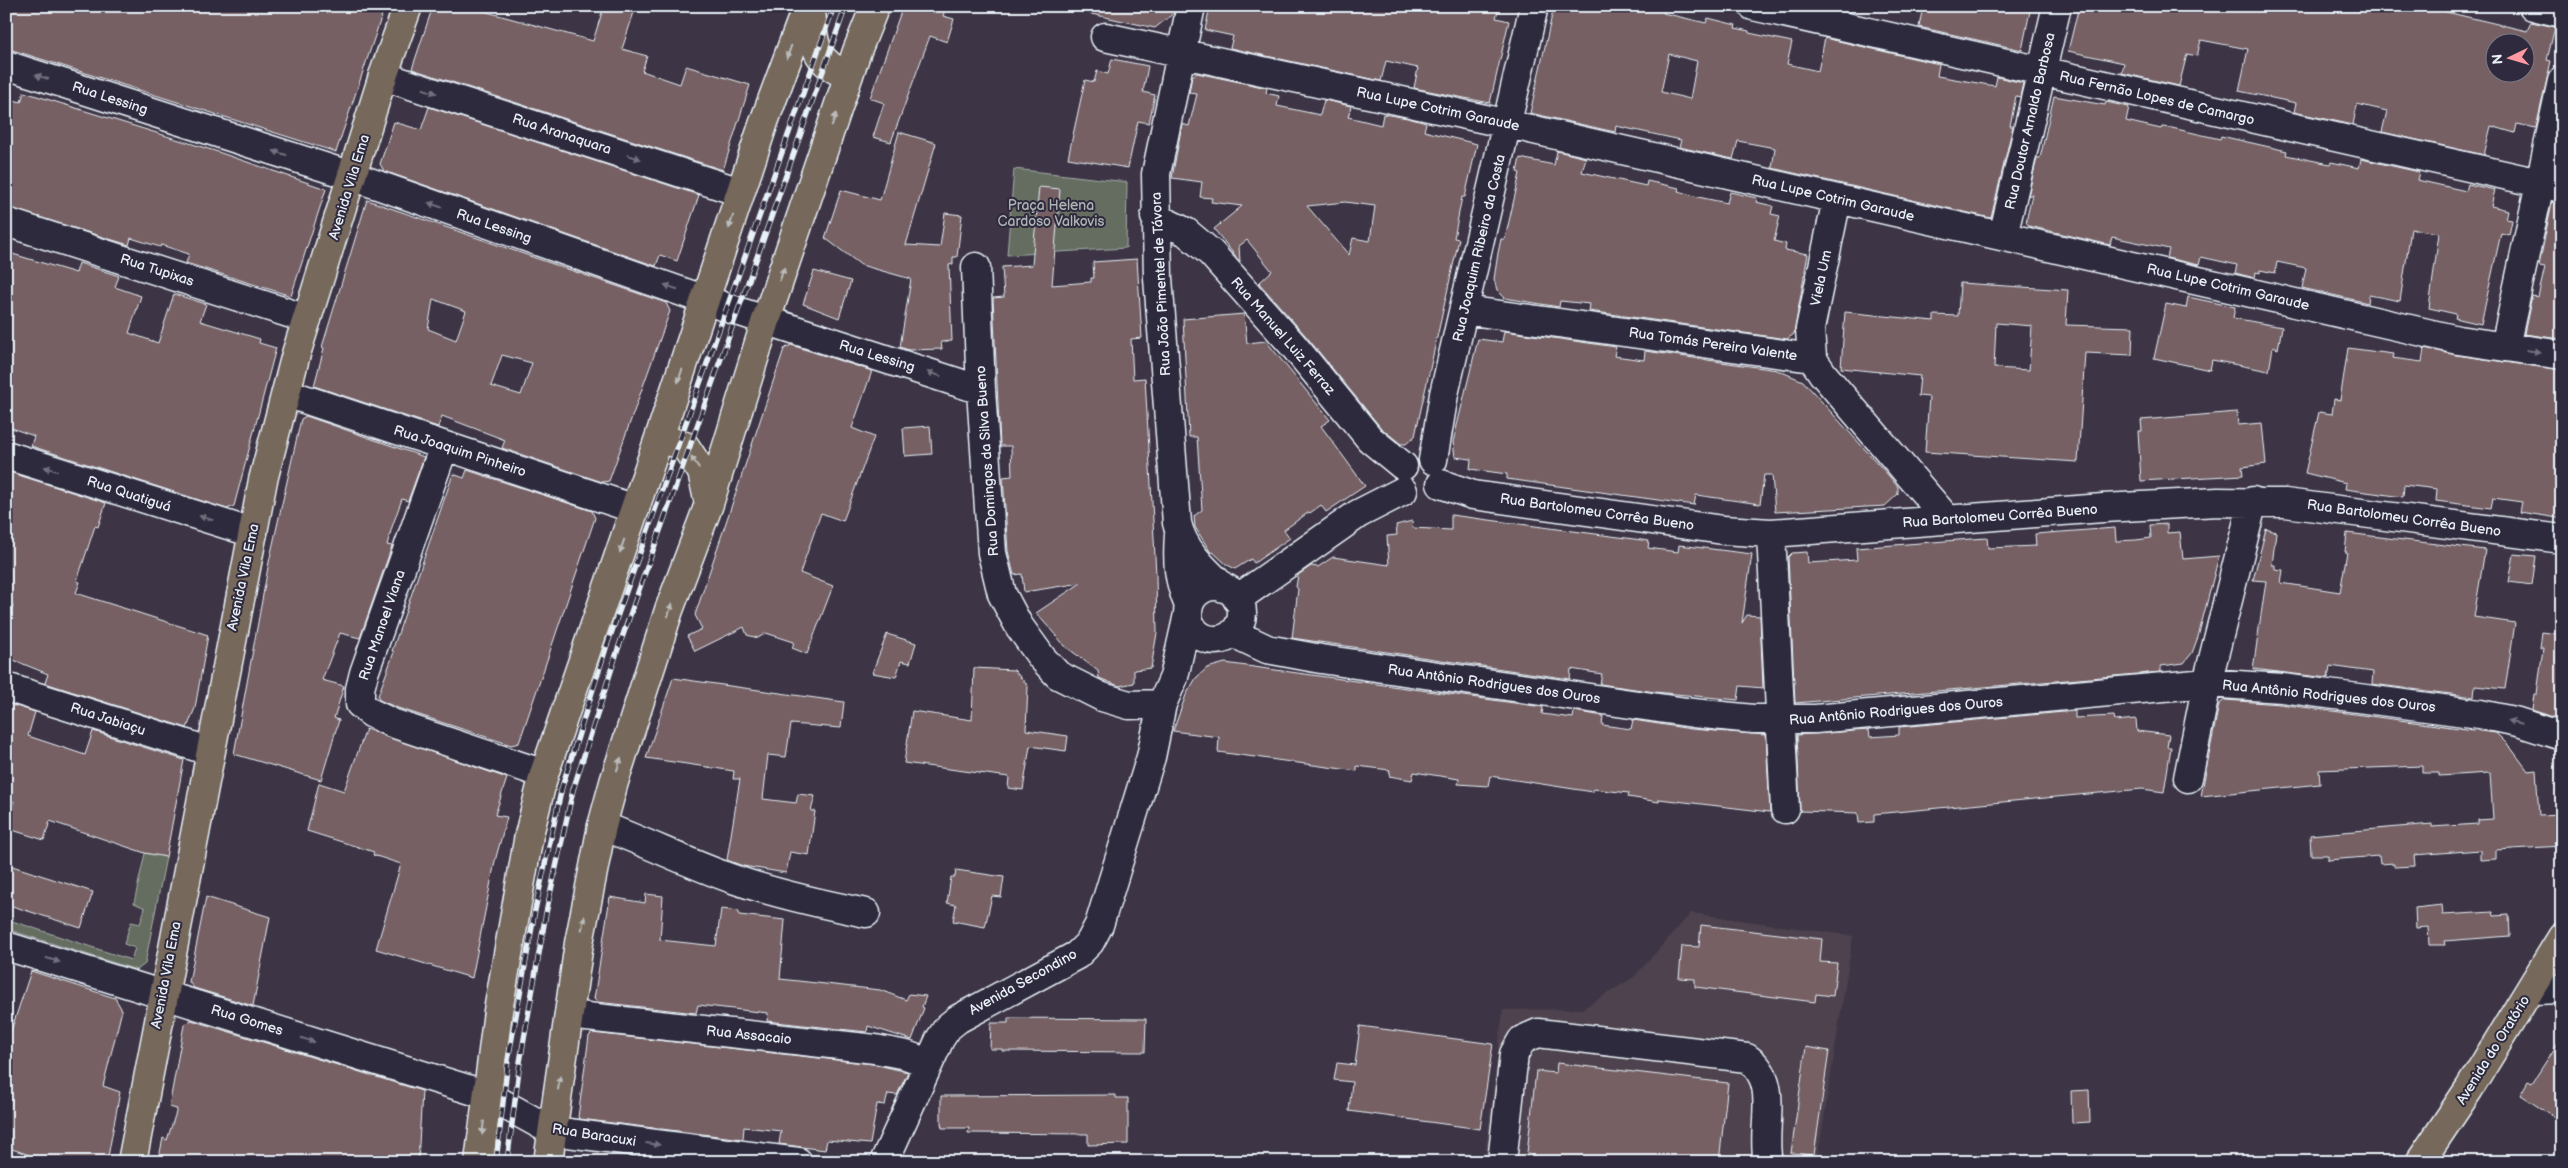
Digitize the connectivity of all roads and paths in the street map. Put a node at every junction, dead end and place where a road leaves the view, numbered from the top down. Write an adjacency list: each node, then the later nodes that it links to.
1 (408, 6): 16 (main road, Avenida Vila Ema)
2 (808, 6): 21 (main road, one-way to 21)
3 (811, 6): 15 (main road)
4 (875, 6): 15 (main road)
5 (1191, 6): 12 (street, Rua João Pimentel de Távora)
6 (1534, 6): 18 (street, Rua Joaquim Ribeiro da Costa)
7 (1753, 6): 14 (street, Rua Fernão Lopes de Camargo)
8 (2057, 6): 14 (street, Rua Doutor Arnaldo Barbosa)
9 (2533, 6): 10 (street)
10 (2562, 13)
11 (1105, 37): 12 (street, Rua Lupe Cotrim Garaude)
12 (1180, 54): 18 (street, Rua Lupe Cotrim Garaude); 23 (street, Rua João Pimentel de Távora)
13 (6, 65): 19 (street, Rua Lessing, one-way to 13)
14 (2042, 72): 20 (street, Rua Fernão Lopes de Camargo); 25 (street, Rua Doutor Arnaldo Barbosa)
15 (849, 75): 30 (main road, one-way to 15)
16 (383, 76): 19 (main road, Avenida Vila Ema); 21 (street, Rua Aranaquara, one-way to 21)
17 (2562, 81): 20 (street)
18 (1508, 124): 22 (street, Rua Lupe Cotrim Garaude); 28 (street, Rua Joaquim Ribeiro da Costa)
19 (352, 176): 27 (street, Rua Lessing, one-way to 19); 29 (main road, Avenida Vila Ema)
20 (2550, 186): 31 (street)
21 (740, 192): 27 (main road, one-way to 27)
22 (1837, 199): 25 (street, Rua Lupe Cotrim Garaude); 33 (street, Viela Um)
23 (1155, 218): 40 (street, Rua Manuel Luiz Ferraz); 47 (street, Rua João Pimentel de Távora)
24 (6, 222): 29 (street, Rua Tupixas)
25 (2003, 236): 31 (street, Rua Lupe Cotrim Garaude)
26 (976, 267): 34 (street, Rua Domingos da Silva Bueno)
27 (706, 299): 30 (street, Rua Lessing); 36 (main road, one-way to 36)
28 (1464, 310): 33 (street, Rua Tomás Pereira Valente); 39 (street, Rua Joaquim Ribeiro da Costa)
29 (307, 319): 35 (main road, Avenida Vila Ema)
30 (766, 320): 34 (street, Rua Lessing, one-way to 30); 42 (main road)
31 (2505, 347): 32 (street, Rua Lupe Cotrim Garaude, one-way to 32)
32 (2562, 354)
33 (1812, 358): 44 (street, Rua Tomás Pereira Valente)
34 (981, 390): 55 (street, Rua Domingos da Silva Bueno)
35 (286, 393): 37 (street, Rua Joaquim Pinheiro); 45 (main road, Avenida Vila Ema)
36 (660, 438): 42 (main road, one-way to 36); 43 (main road)
37 (444, 446): 43 (street, Rua Joaquim Pinheiro); 59 (street, Rua Manoel Viana)
38 (6, 455): 45 (street, Rua Quatiguá, one-way to 38)
39 (1437, 472): 40 (street); 40 (street); 46 (street, Rua Bartolomeu Corrêa Bueno)
40 (1403, 478): 49 (street)
41 (2253, 501): 44 (street, Rua Bartolomeu Corrêa Bueno); 48 (street, Rua Bartolomeu Corrêa Bueno); 53 (street)
42 (709, 504): 62 (main road, one-way to 42)
43 (635, 509): 59 (main road, one-way to 59)
44 (1947, 520): 46 (street, Rua Bartolomeu Corrêa Bueno)
45 (253, 533): 58 (main road, Avenida Vila Ema)
46 (1771, 533): 56 (street)
47 (1179, 534): 49 (street, Rua João Pimentel de Távora); 50 (street, Rua João Pimentel de Távora)
48 (2562, 540)
49 (1230, 593): 50 (street); 51 (street)
50 (1189, 610): 51 (street); 52 (street)
51 (1225, 636): 52 (street); 56 (street, Rua Antônio Rodrigues dos Ouros)
52 (1174, 677): 55 (street, Avenida Secondino)
53 (2206, 683): 56 (street, Rua Antônio Rodrigues dos Ouros); 57 (street, Rua Antônio Rodrigues dos Ouros, one-way to 53); 60 (street)
54 (6, 687): 58 (street, Rua Jabiaçu)
55 (1162, 704): 70 (street, Avenida Secondino)
56 (1782, 720): 61 (street)
57 (2562, 736)
58 (209, 751): 68 (main road, Avenida Vila Ema)
59 (544, 774): 71 (main road)
60 (2188, 778)
61 (1785, 809)
62 (602, 826): 63 (street); 69 (main road, one-way to 62)
63 (866, 913)
64 (2562, 936): 67 (main road, Avenida do Oratório)
65 (6, 946): 68 (street, Rua Gomes, one-way to 68)
66 (2562, 988): 67 (street)
67 (2531, 990): 80 (main road, Avenida do Oratório)
68 (163, 994): 71 (street, Rua Gomes, one-way to 71); 73 (main road, Avenida Vila Ema)
69 (569, 1015): 70 (street, Rua Assacaio); 72 (main road, one-way to 69)
70 (928, 1063): 77 (street, Avenida Secondino)
71 (487, 1095): 72 (street, Rua Baracuxi); 74 (main road, one-way to 74)
72 (552, 1132): 75 (main road); 76 (street, Rua Baracuxi, one-way to 76)
73 (132, 1162)
74 (479, 1162)
75 (548, 1162)
76 (798, 1162)
77 (884, 1162)
78 (1502, 1162): 79 (street)
79 (1768, 1162)
80 (2420, 1162)

